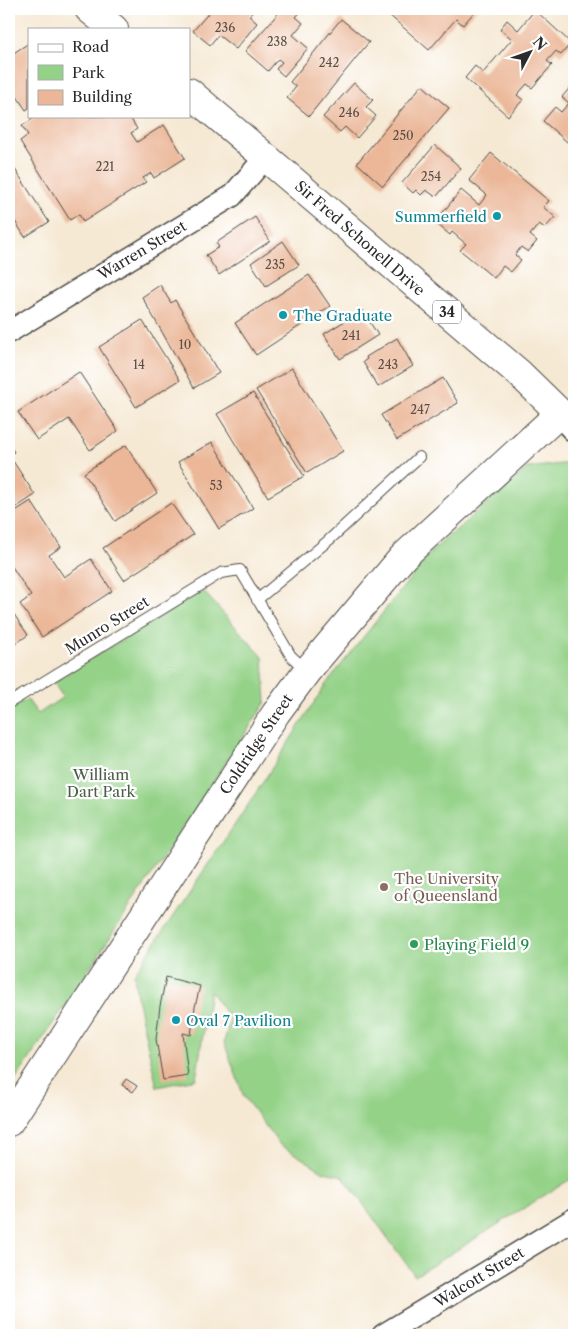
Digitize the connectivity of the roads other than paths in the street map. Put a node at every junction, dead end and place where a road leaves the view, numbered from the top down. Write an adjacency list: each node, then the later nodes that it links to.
1 (89, 9): 2 (main road)
2 (113, 28)
3 (190, 93): 4 (main road, Sir Fred Schonell Drive / 34)
4 (266, 157): 5 (street, Warren Street); 6 (main road, Sir Fred Schonell Drive / 34)
5 (9, 332)
6 (567, 420): 9 (main road, Coldridge Street)
7 (419, 457): 8 (lane)
8 (256, 600): 9 (lane); 10 (lane, Munro Street)
9 (307, 670): 11 (main road, Coldridge Street)
10 (9, 703)
11 (9, 1122)
12 (574, 1219): 13 (street, Walcott Street)
13 (383, 1335)

